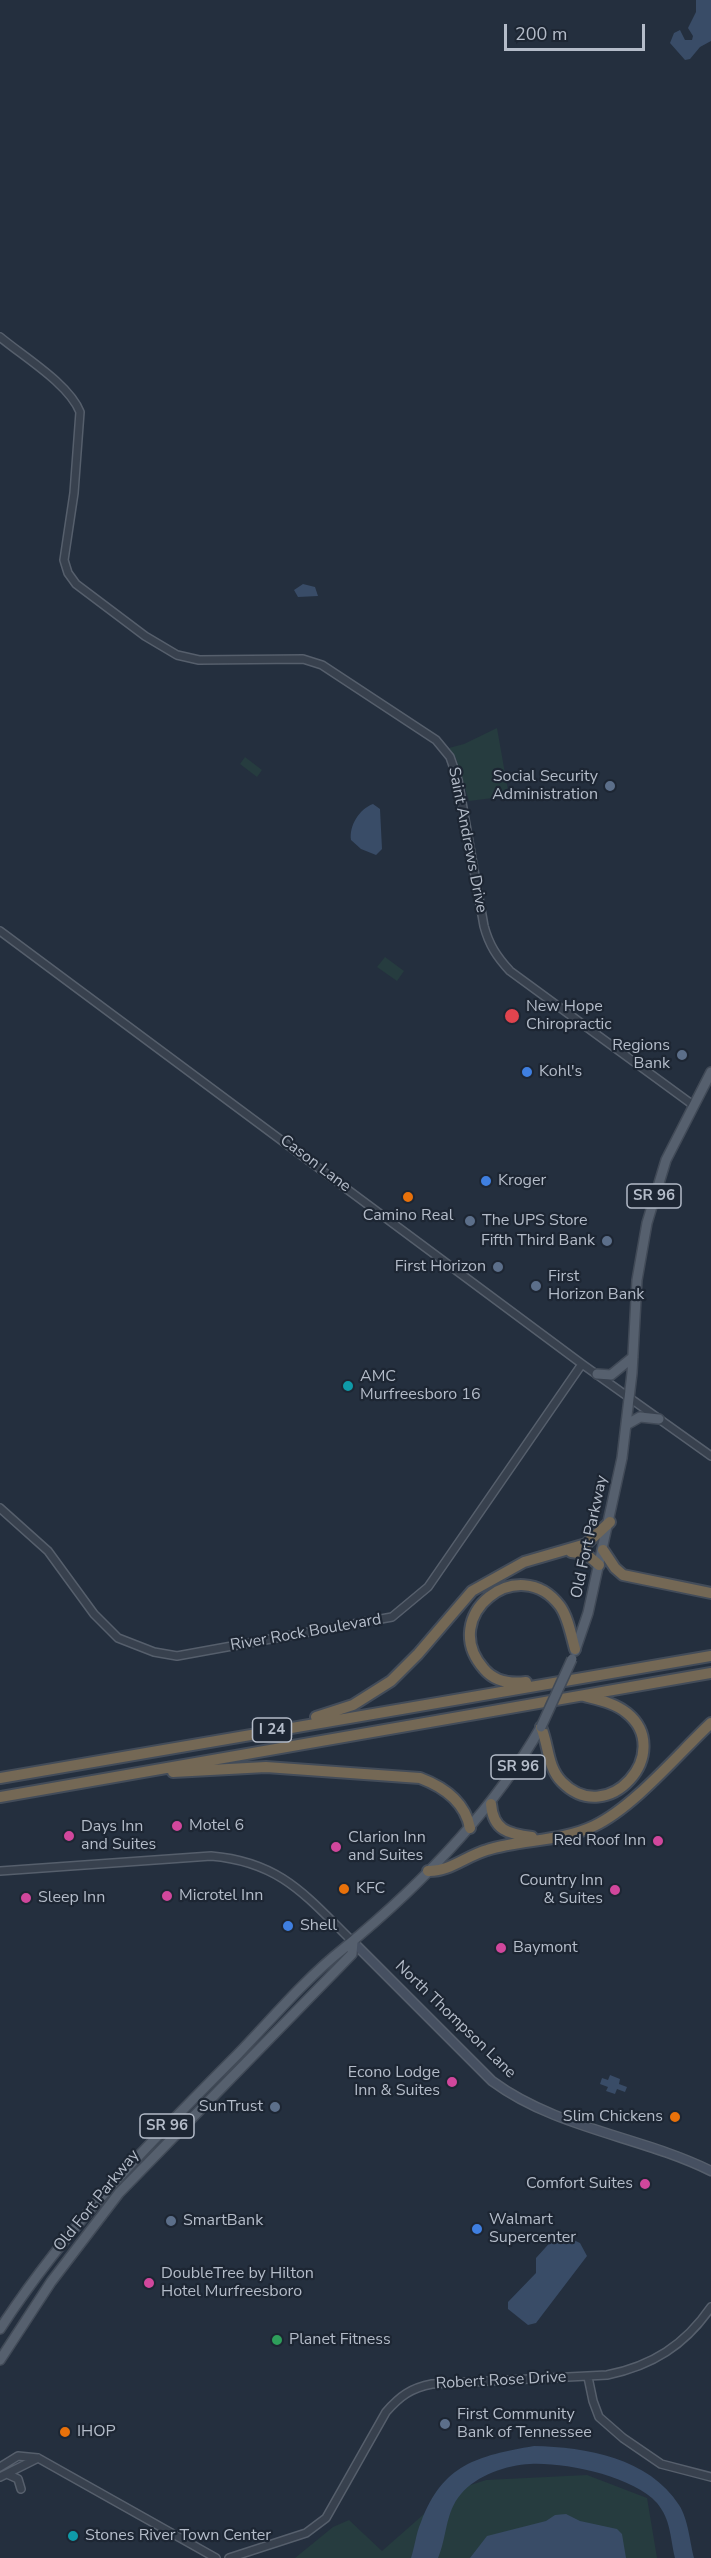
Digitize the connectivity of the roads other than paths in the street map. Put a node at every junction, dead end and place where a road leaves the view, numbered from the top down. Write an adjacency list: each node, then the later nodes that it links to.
1 (0, 338): 4 (street, Saint Andrews Drive)
2 (0, 932): 6 (street, Cason Lane)
3 (711, 1072): 4 (main road, Old Fort Parkway / SR 96)
4 (693, 1105): 5 (main road, Old Fort Parkway / SR 96)
5 (633, 1357): 7 (main road); 8 (main road, Old Fort Parkway / SR 96)
6 (582, 1364): 7 (street, Cason Lane); 12 (street, River Rock Boulevard)
7 (597, 1374): 8 (street, Cason Lane)
8 (629, 1398): 9 (street, Cason Lane); 10 (main road, Old Fort Parkway / SR 96)
9 (659, 1419): 10 (main road); 11 (street, Cason Lane)
10 (626, 1425): 13 (main road, Old Fort Parkway / SR 96)
11 (711, 1456)
12 (0, 1508)
13 (610, 1522): 14 (main road, Old Fort Parkway / SR 96); 15 (highway)
14 (603, 1550): 16 (main road, Old Fort Parkway / SR 96); 17 (highway)
15 (558, 1554): 16 (highway); 25 (highway)
16 (599, 1565): 18 (main road, Old Fort Parkway / SR 96)
17 (711, 1593)
18 (573, 1654): 21 (highway); 24 (main road, Old Fort Parkway / SR 96, bridge)
19 (711, 1656): 21 (highway, I 24)
20 (711, 1674): 22 (highway, I 24)
21 (544, 1685): 25 (highway, I 24)
22 (581, 1695): 24 (highway); 26 (highway, I 24)
23 (711, 1724): 31 (highway)
24 (541, 1727): 29 (main road, Old Fort Parkway / SR 96)
25 (284, 1728): 27 (highway, I 24)
26 (122, 1774): 28 (highway, I 24); 30 (highway)
27 (0, 1778)
28 (0, 1797)
29 (491, 1804): 30 (main road, Old Fort Parkway / SR 96); 31 (highway)
30 (470, 1828): 32 (main road, Old Fort Parkway / SR 96)
31 (568, 1835): 32 (highway)
32 (428, 1870): 34 (main road, Old Fort Parkway / SR 96)
33 (0, 1871): 34 (street)
34 (353, 1942): 35 (main road, North Thompson Lane); 37 (main road, Old Fort Parkway / SR 96); 38 (main road, Old Fort Parkway / SR 96)
35 (711, 2171)
36 (711, 2307): 39 (street, Robert Rose Drive)
37 (0, 2329)
38 (0, 2360)
39 (588, 2377): 43 (street); 46 (street, Robert Rose Drive)
40 (38, 2458): 41 (street); 42 (street); 45 (street)
41 (0, 2467)
42 (3, 2476): 44 (street)
43 (711, 2477)
44 (21, 2489)
45 (216, 2558)
46 (229, 2558)

